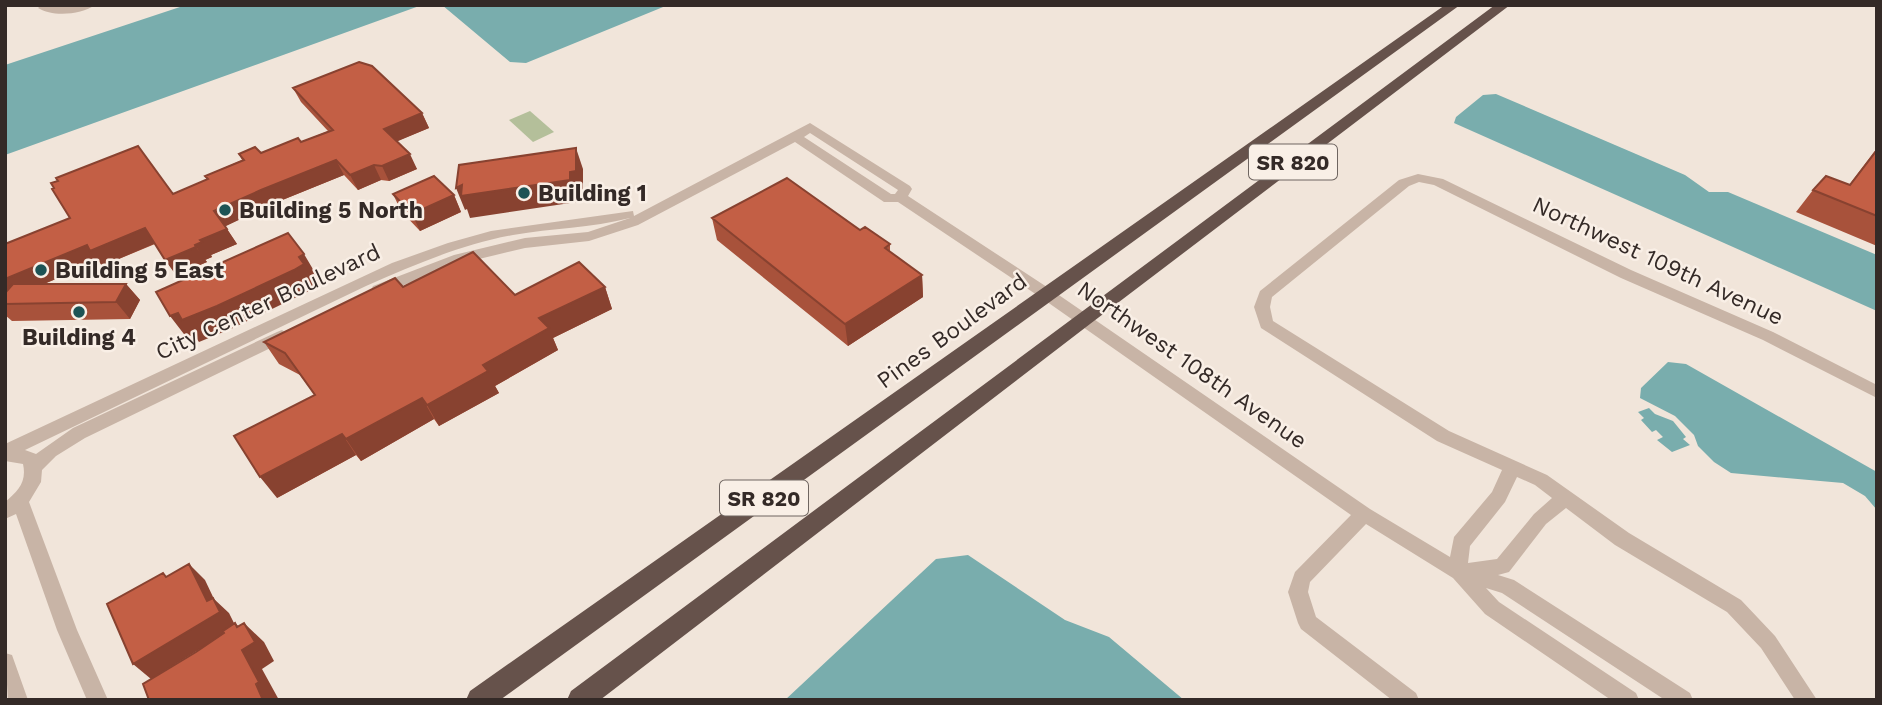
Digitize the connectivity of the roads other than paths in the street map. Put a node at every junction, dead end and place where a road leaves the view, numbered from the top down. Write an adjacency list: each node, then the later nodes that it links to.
1 (90, 5): 4 (street)
2 (1454, 5): 8 (highway, Pines Boulevard / SR 820)
3 (1504, 5): 9 (highway, SR 820)
4 (43, 8)
5 (810, 127): 6 (street, City Center Boulevard); 7 (street, Northwest 108th Avenue)
6 (794, 136): 7 (street, Northwest 108th Avenue); 11 (street, City Center Boulevard); 12 (street, City Center Boulevard)
7 (900, 197): 8 (street, Northwest 108th Avenue)
8 (1048, 295): 9 (street, Northwest 108th Avenue); 21 (highway, Pines Boulevard / SR 820)
9 (1083, 319): 16 (street, Northwest 108th Avenue); 22 (highway, SR 820)
10 (1877, 392): 13 (street, Northwest 109th Avenue)
11 (5, 453): 12 (street)
12 (34, 467): 15 (street)
13 (1512, 468): 14 (street); 17 (street)
14 (1566, 497): 17 (street); 26 (street)
15 (12, 506): 20 (street)
16 (1364, 514): 17 (street, Northwest 108th Avenue); 23 (street)
17 (1458, 572): 24 (street, Northwest 108th Avenue); 25 (street, Northwest 108th Avenue)
18 (5, 662): 19 (street)
19 (18, 700)
20 (98, 700)
21 (479, 700)
22 (580, 700)
23 (1409, 700)
24 (1629, 700)
25 (1683, 700)
26 (1807, 700)

